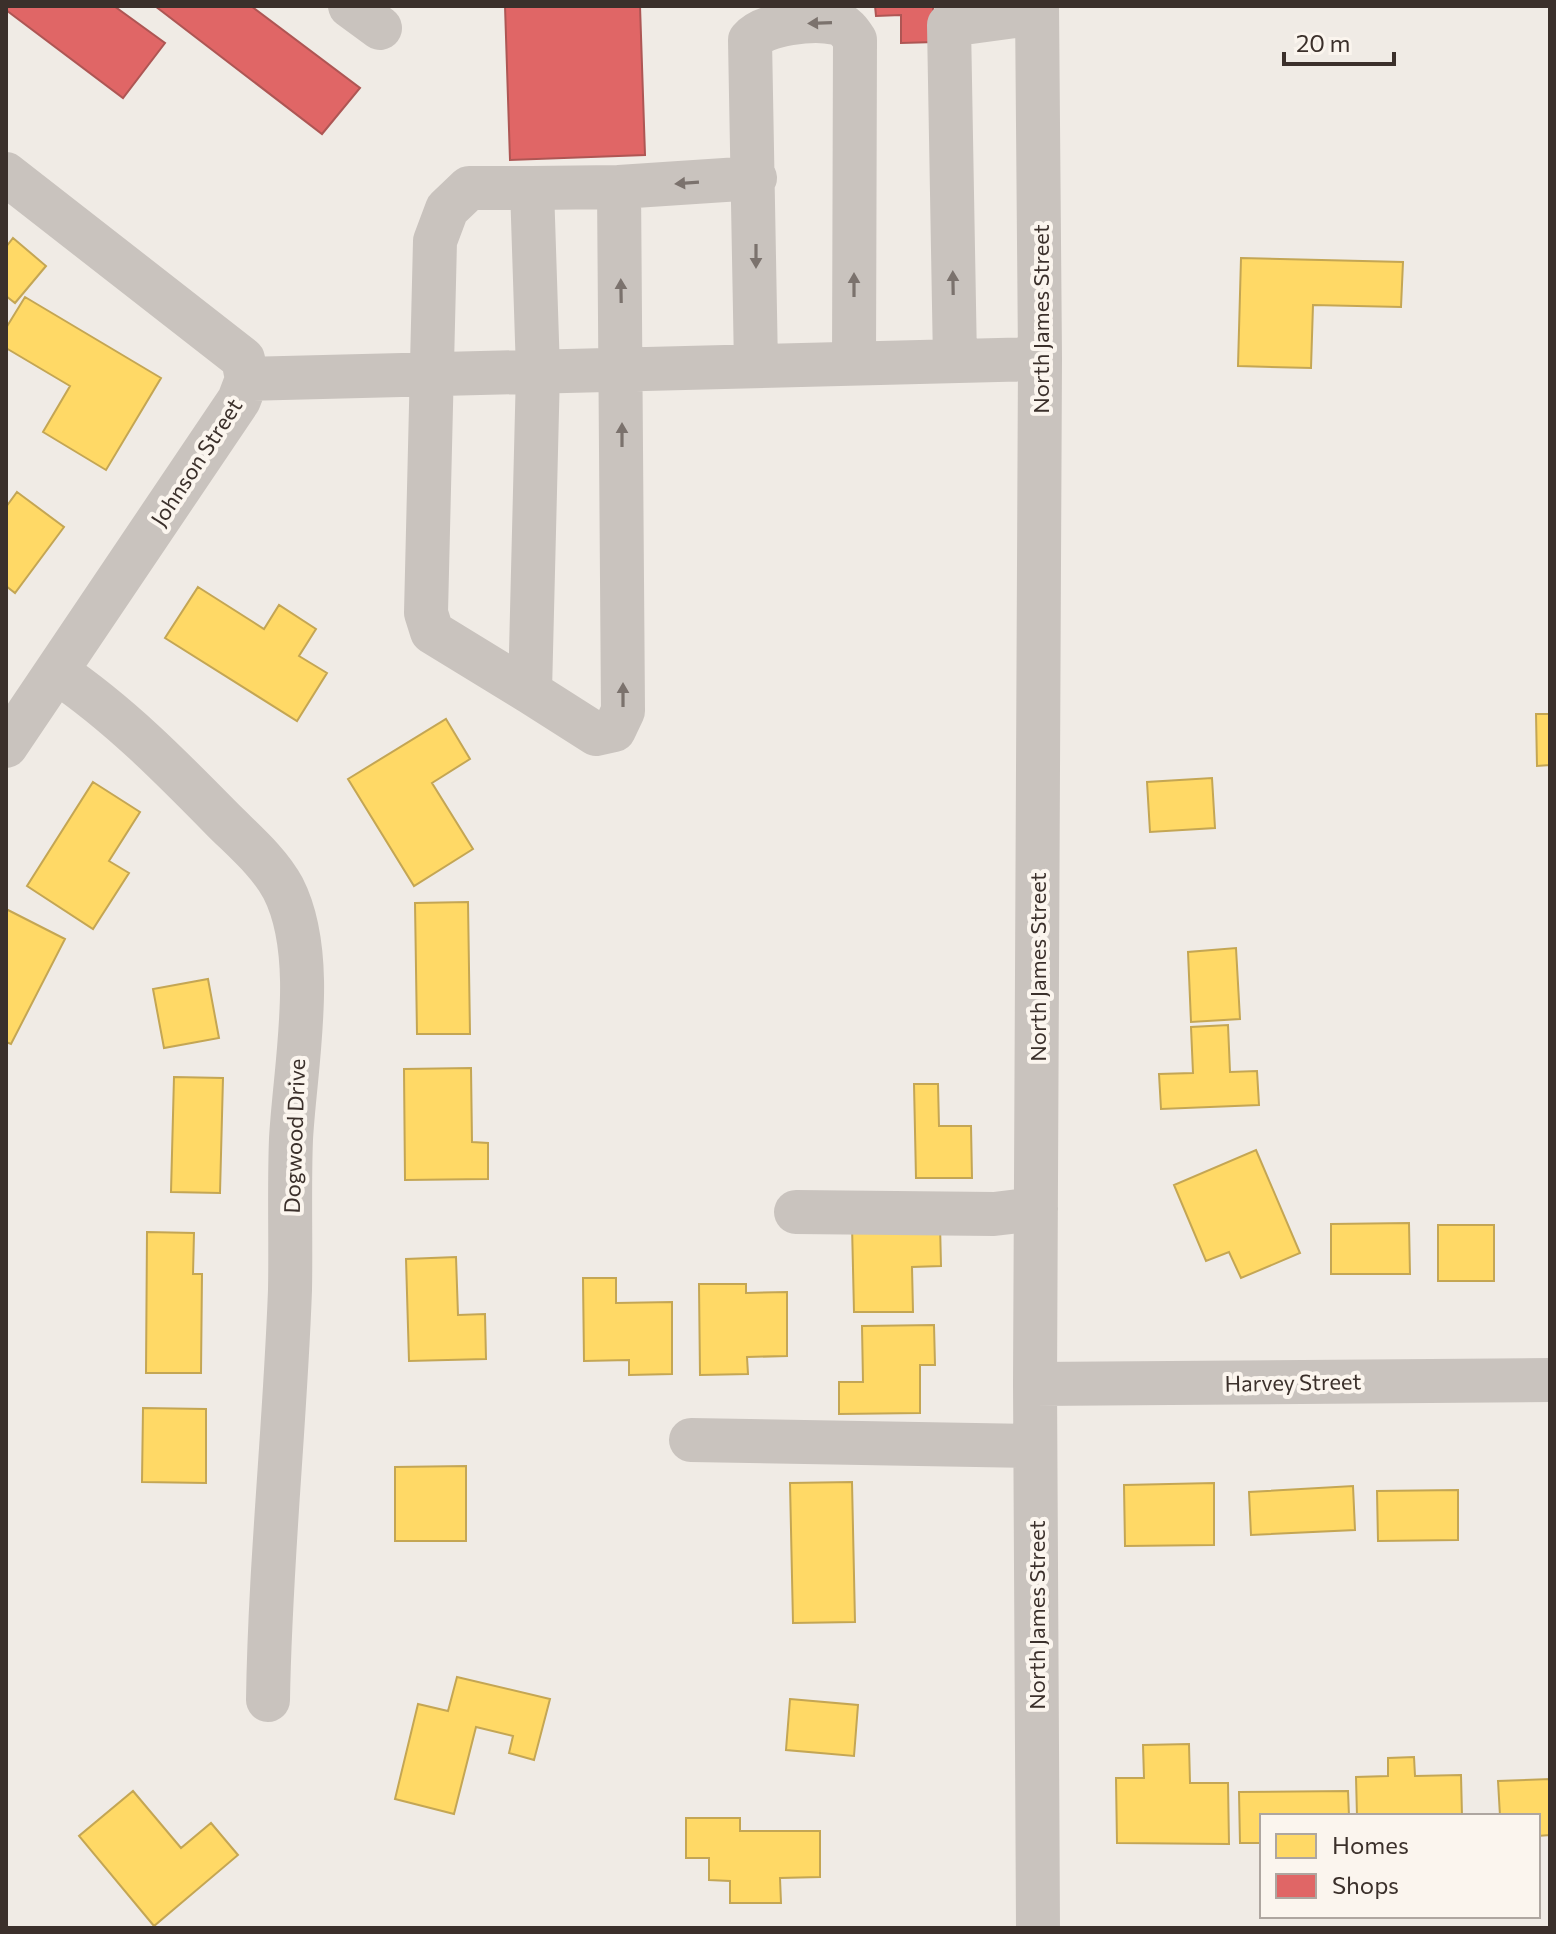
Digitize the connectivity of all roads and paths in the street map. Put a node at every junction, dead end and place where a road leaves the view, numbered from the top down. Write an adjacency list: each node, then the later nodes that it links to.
1 (1037, 9): 6 (street, North James Street); 7 (street, one-way to 1)
2 (6, 174): 13 (street, Johnson Street)
3 (755, 178): 4 (street, one-way to 4); 8 (street, one-way to 3); 9 (street, one-way to 9)
4 (619, 187): 5 (street); 10 (street, one-way to 4)
5 (532, 188): 11 (street); 12 (street)
6 (1040, 359): 7 (street); 17 (street, North James Street)
7 (955, 361): 8 (street)
8 (854, 363): 9 (street)
9 (756, 366): 10 (street)
10 (622, 369): 11 (street); 15 (street, one-way to 10)
11 (538, 371): 12 (street); 15 (street)
12 (434, 374): 13 (street); 15 (street)
13 (247, 379): 14 (street, Johnson Street)
14 (57, 672): 16 (street, Johnson Street); 23 (street, Dogwood Drive)
15 (530, 692)
16 (6, 746)
17 (1036, 1209): 18 (street); 20 (street, North James Street)
18 (796, 1212)
19 (1550, 1380): 20 (street, Harvey Street)
20 (1035, 1384): 22 (street, North James Street)
21 (691, 1440): 22 (street)
22 (1035, 1446): 24 (street, North James Street)
23 (268, 1700)
24 (1038, 1928)

